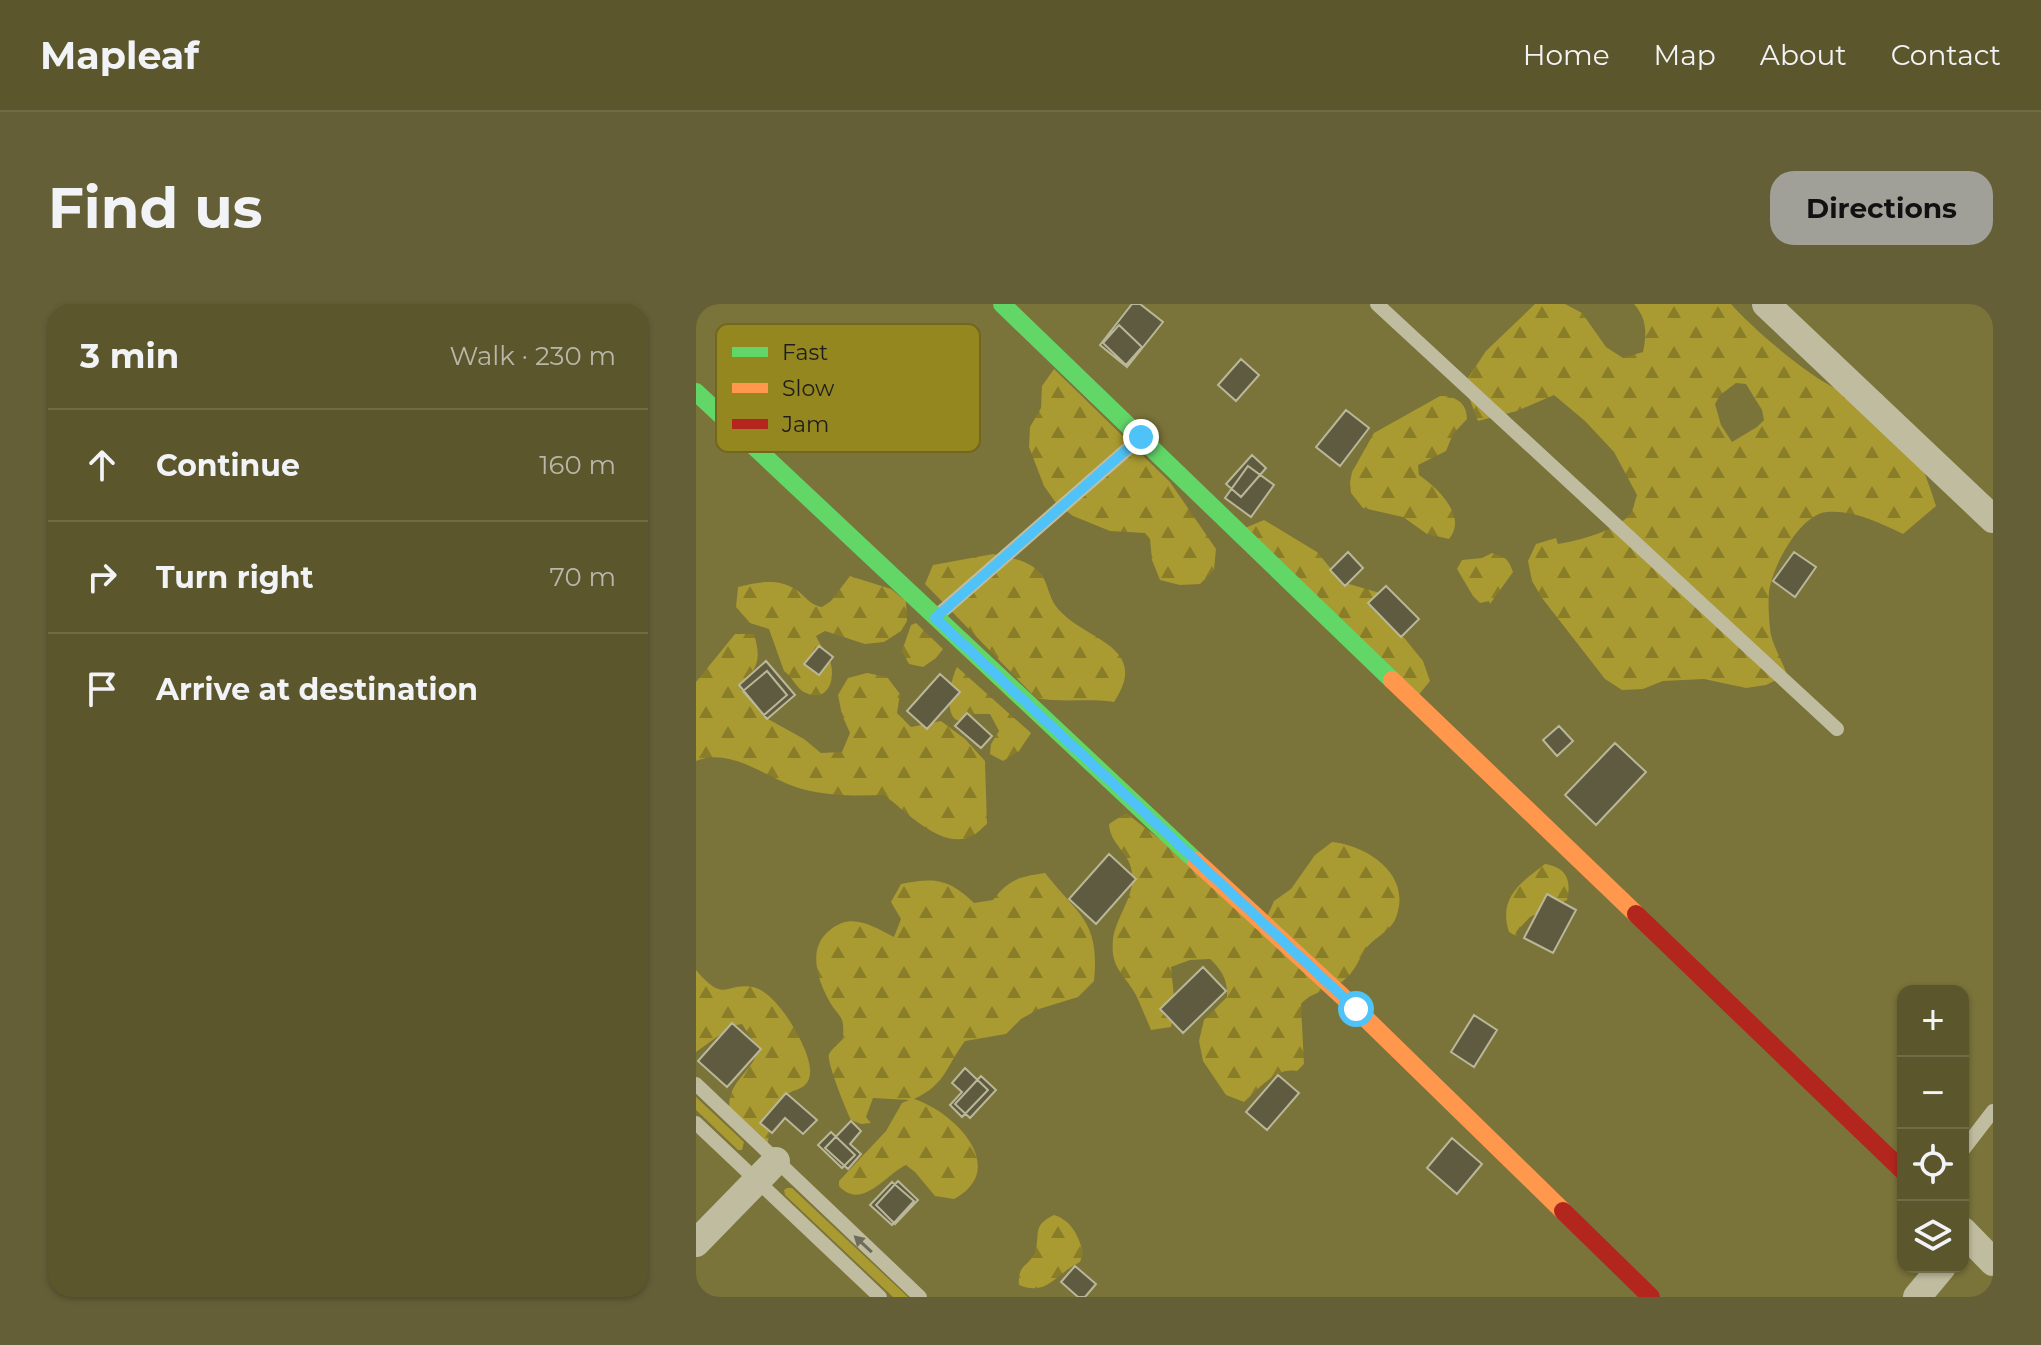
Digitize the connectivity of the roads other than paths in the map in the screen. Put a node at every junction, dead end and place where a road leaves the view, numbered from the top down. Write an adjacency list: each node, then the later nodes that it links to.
1 (1002, 304): 6 (street)
2 (1377, 304): 10 (lane)
3 (1766, 304): 8 (street)
4 (696, 392): 5 (street)
5 (716, 411)
6 (1141, 437): 9 (lane); 15 (street)
7 (759, 452): 9 (street)
8 (1993, 519)
9 (935, 618): 23 (street)
10 (1837, 729)
11 (696, 1084): 16 (lane)
12 (1993, 1111): 14 (lane)
13 (696, 1123): 16 (lane)
14 (1969, 1142)
15 (1897, 1165)
16 (766, 1171): 18 (street); 21 (lane); 22 (lane, one-way to 16)
17 (1969, 1240): 19 (street)
18 (696, 1243)
19 (1993, 1262)
20 (1937, 1273): 24 (street)
21 (880, 1297)
22 (920, 1297)
23 (1651, 1297)
24 (1917, 1297)

